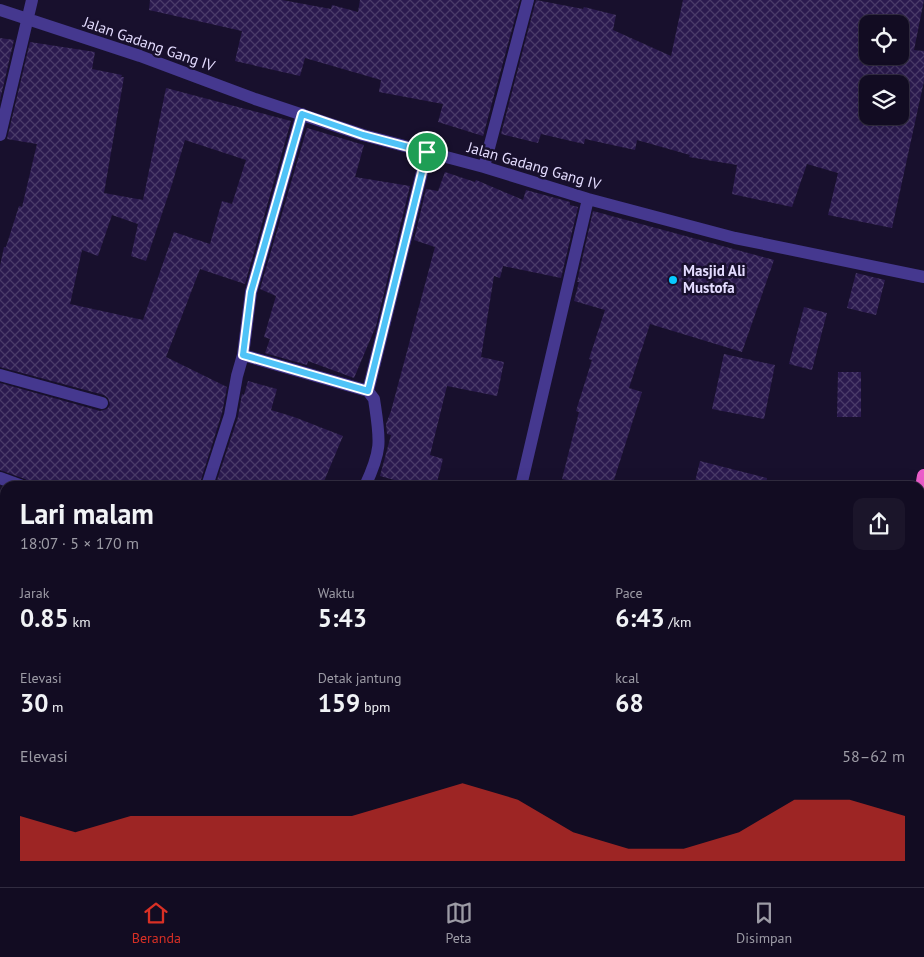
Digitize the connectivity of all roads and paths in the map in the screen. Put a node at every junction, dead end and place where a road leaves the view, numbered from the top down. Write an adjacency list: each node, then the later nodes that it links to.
1 (32, 0): 4 (street)
2 (528, 0): 8 (street)
3 (0, 10): 4 (street, Jalan Gadang Gang IV)
4 (28, 20): 5 (street, Jalan Gadang Gang IV); 6 (street)
5 (302, 114): 7 (street, Jalan Gadang Gang IV); 11 (street)
6 (0, 134)
7 (427, 152): 8 (street, Jalan Gadang Gang IV); 13 (street)
8 (484, 167): 9 (street, Jalan Gadang Gang IV)
9 (588, 199): 10 (street, Jalan Gadang Gang IV); 17 (street)
10 (924, 277)
11 (243, 355): 13 (street); 15 (street)
12 (0, 374): 14 (street)
13 (368, 391): 16 (street)
14 (102, 403)
15 (209, 481)
16 (367, 481)
17 (522, 481)

